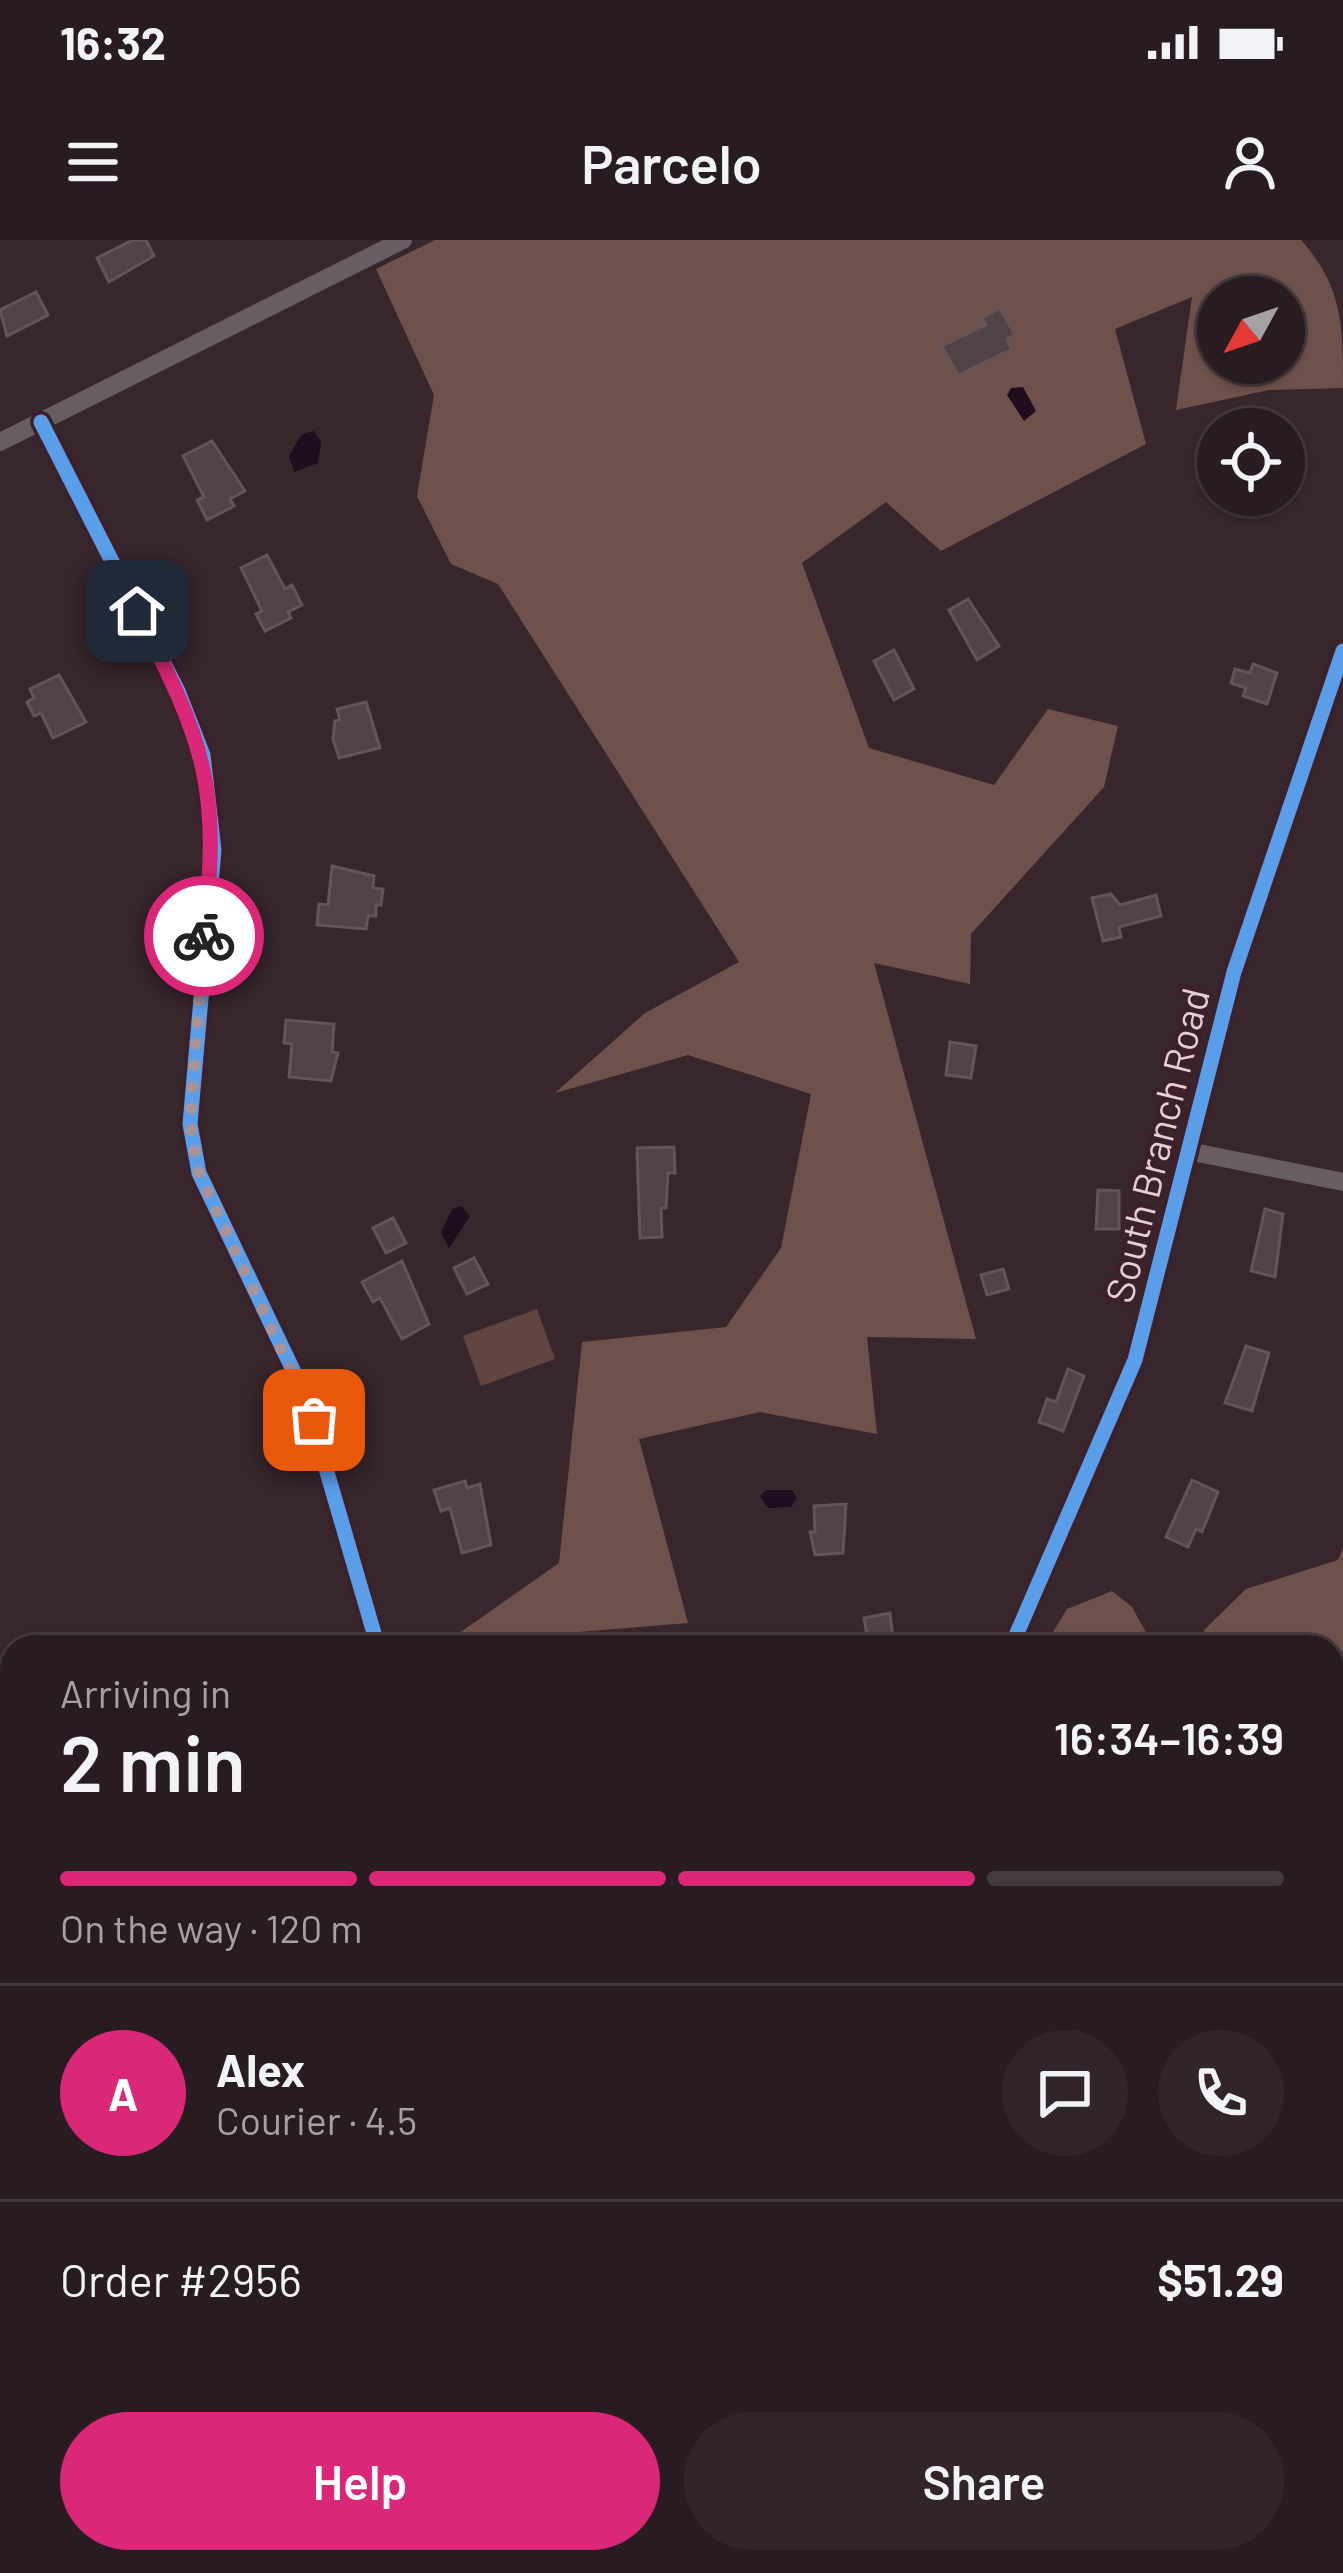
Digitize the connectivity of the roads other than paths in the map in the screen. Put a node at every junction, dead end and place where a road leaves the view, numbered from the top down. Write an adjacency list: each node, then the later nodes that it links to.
1 (403, 240): 2 (street)
2 (41, 422): 3 (street); 7 (street)
3 (0, 442)
4 (1343, 651): 5 (street, South Branch Road)
5 (1188, 1150): 6 (street); 8 (street, South Branch Road)
6 (1343, 1182)
7 (374, 1635)
8 (1016, 1635)

